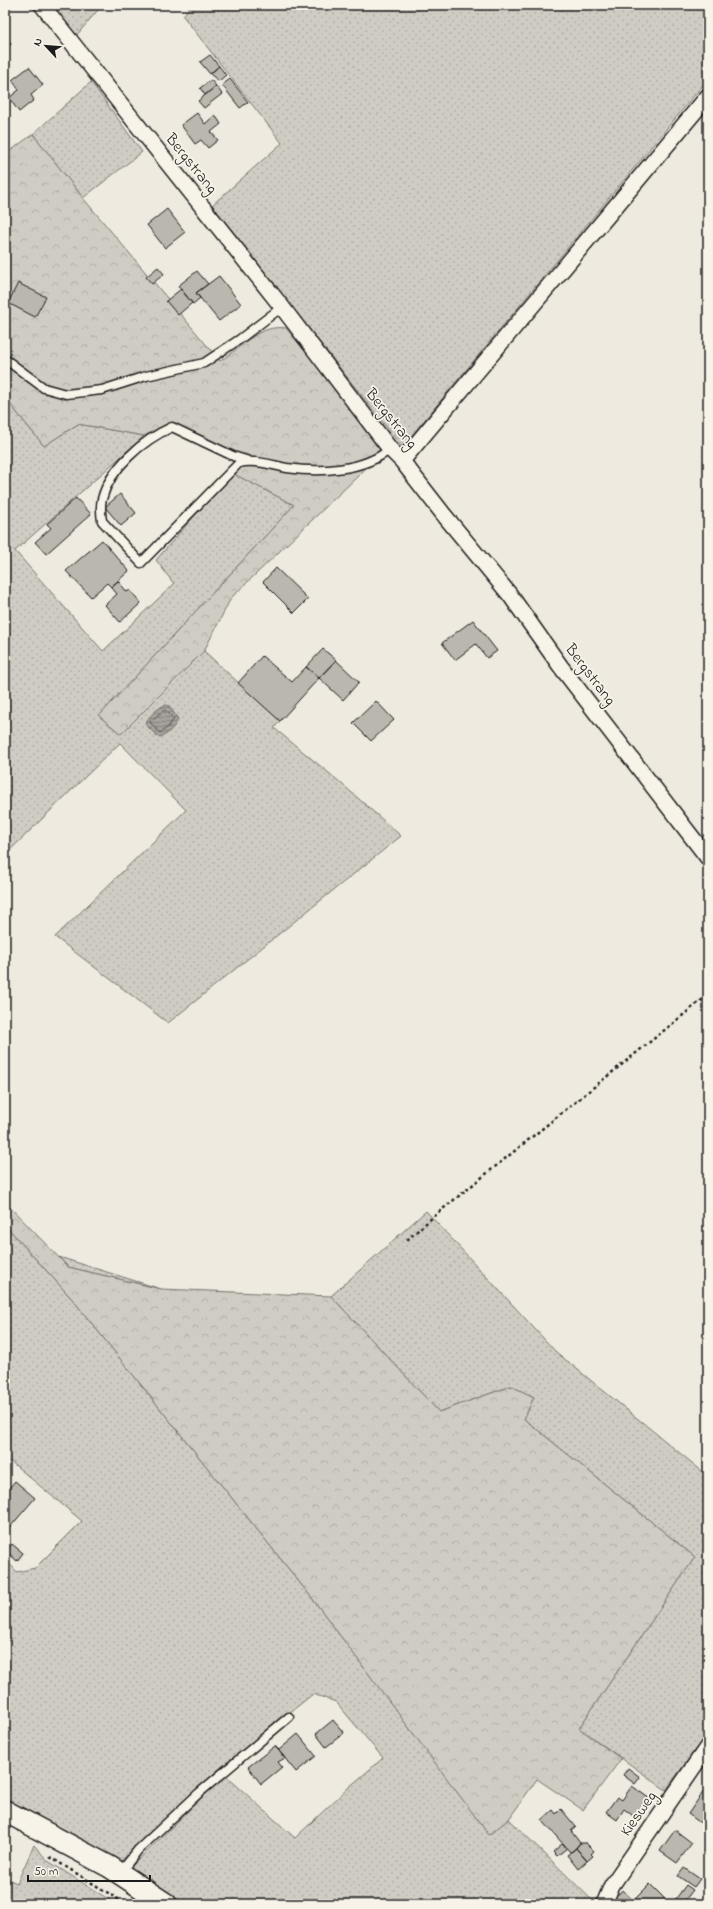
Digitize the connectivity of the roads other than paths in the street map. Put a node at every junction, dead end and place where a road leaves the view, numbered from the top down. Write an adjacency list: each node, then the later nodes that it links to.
1 (42, 5): 3 (street, Bergstrang)
2 (708, 96): 7 (street)
3 (282, 307): 4 (lane); 5 (street, Bergstrang)
4 (5, 359)
5 (390, 449): 6 (lane); 7 (street, Bergstrang)
6 (249, 460): 6 (lane)
7 (402, 461): 8 (street, Bergstrang)
8 (708, 858)
9 (289, 1717): 12 (lane)
10 (708, 1746): 14 (street, Kiesweg)
11 (5, 1811): 12 (main road)
12 (119, 1874): 13 (main road)
13 (166, 1904)
14 (604, 1904)

